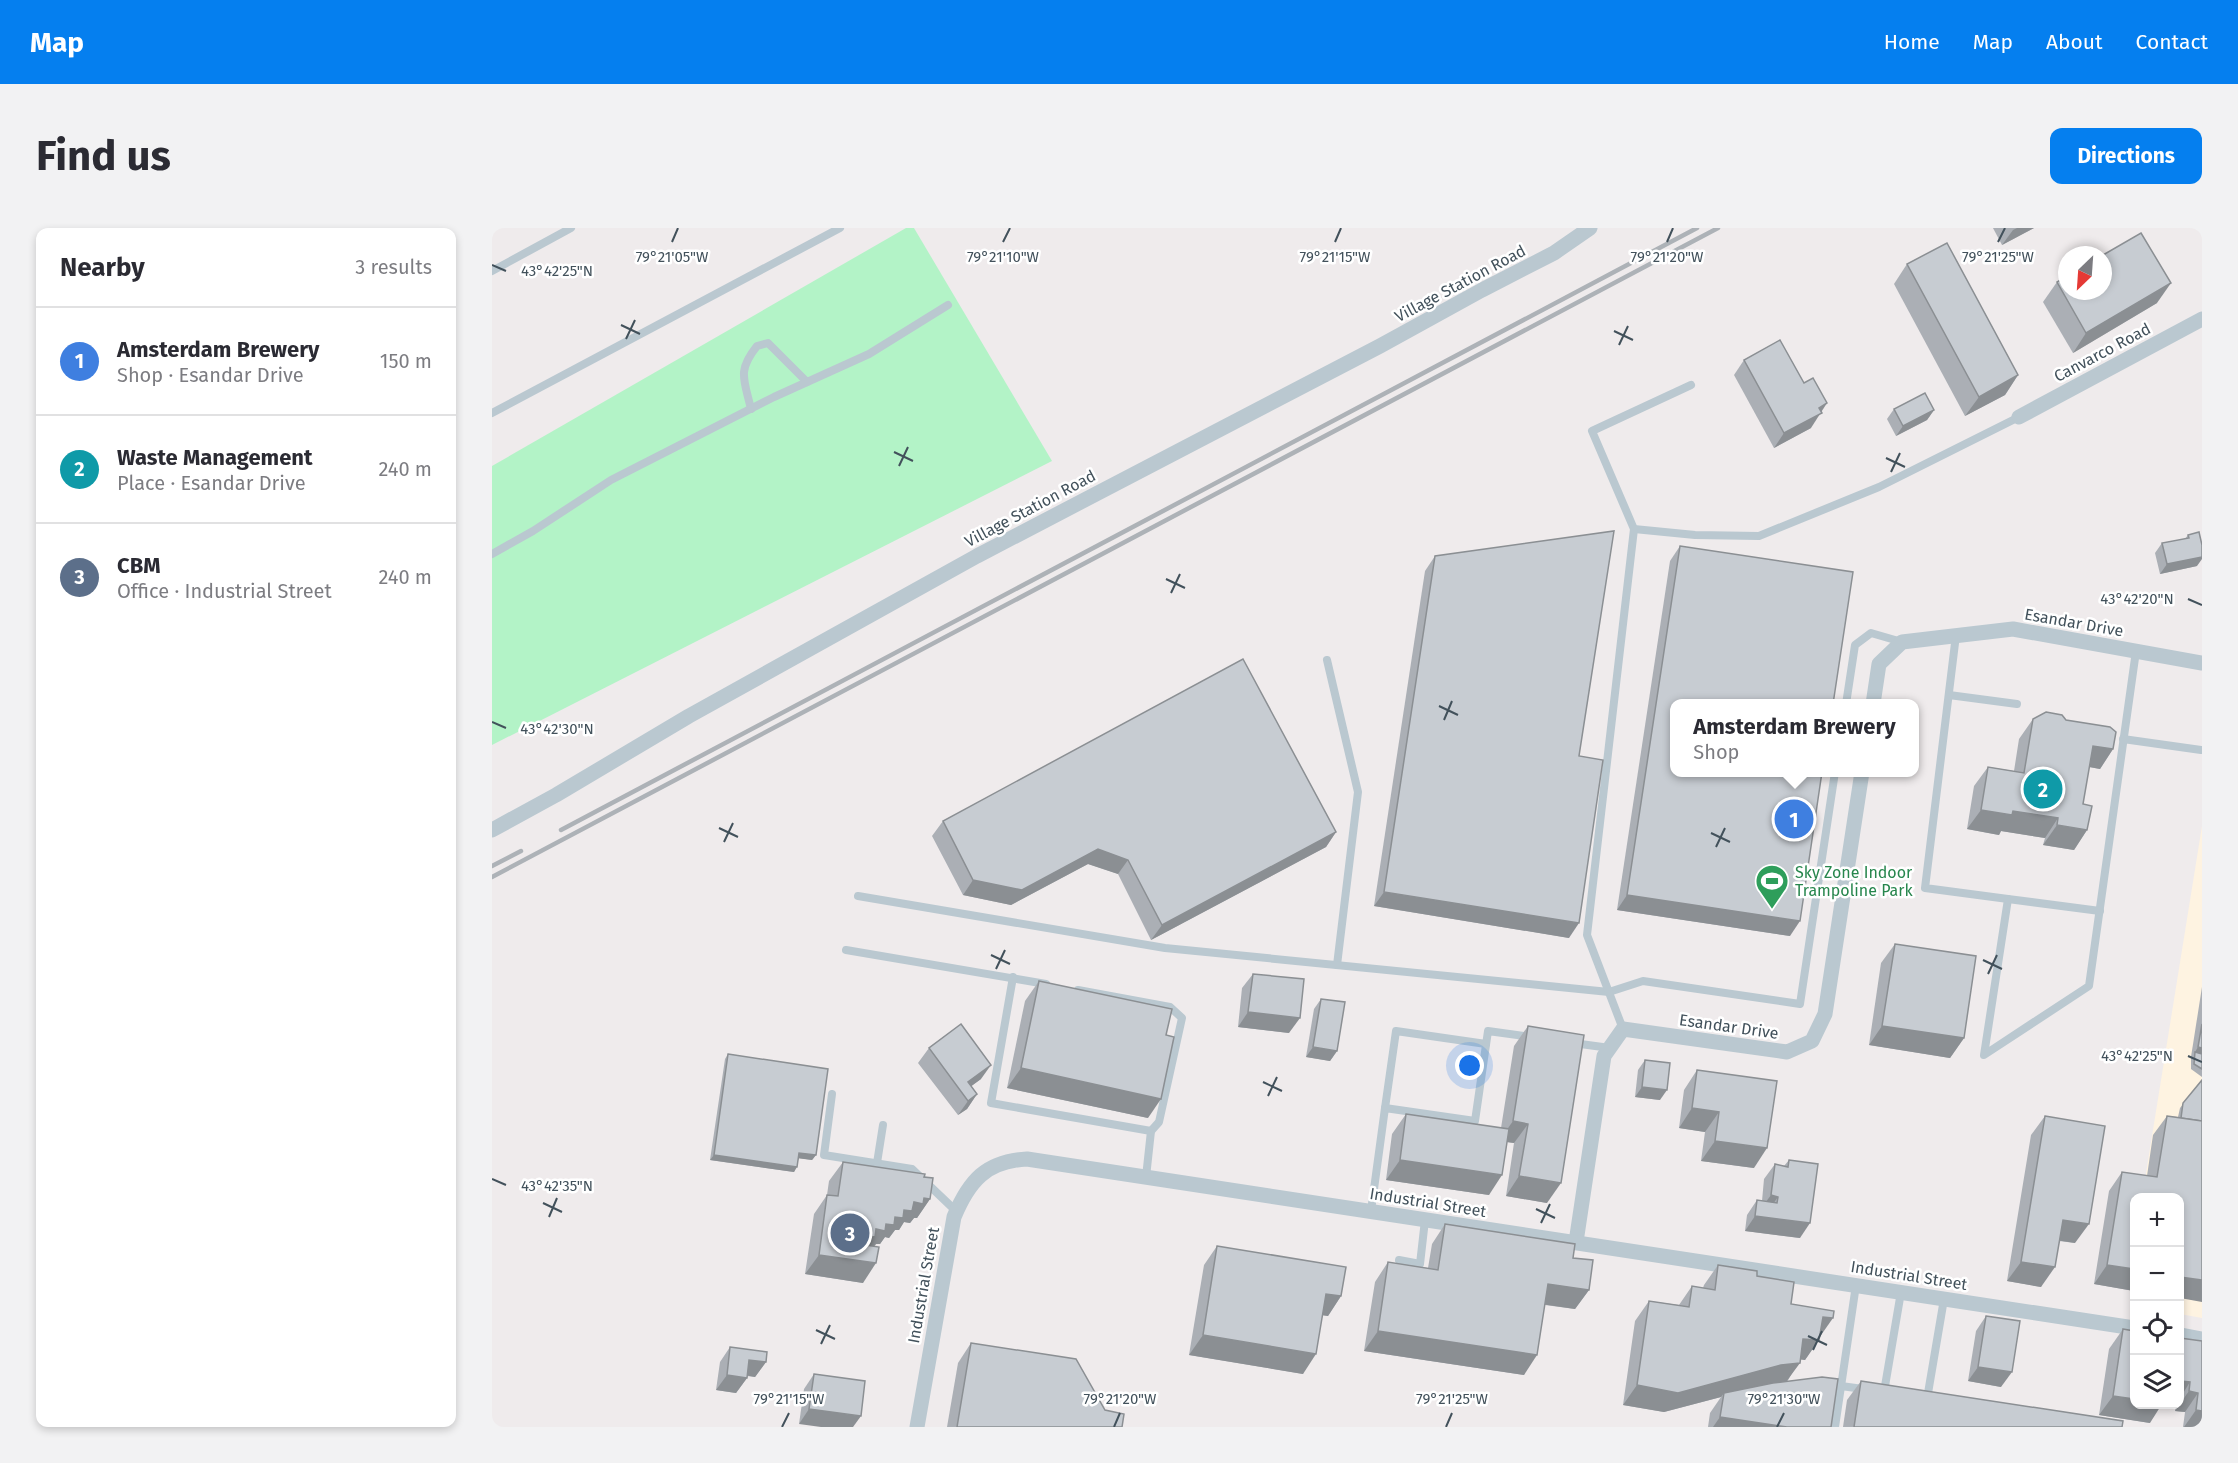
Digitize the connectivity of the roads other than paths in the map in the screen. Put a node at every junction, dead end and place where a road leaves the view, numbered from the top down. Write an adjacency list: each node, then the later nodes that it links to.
1 (572, 228): 4 (lane)
2 (840, 228): 10 (lane)
3 (1590, 228): 27 (street, Village Station Road)
4 (492, 271)
5 (948, 305): 7 (lane)
6 (2202, 319): 11 (street, Canvarco Road)
7 (807, 382): 9 (lane); 9 (lane)
8 (1691, 384): 12 (lane)
9 (751, 409): 13 (lane)
10 (492, 413)
11 (2019, 417): 12 (lane)
12 (1634, 529): 36 (lane)
13 (492, 554)
14 (1956, 636): 15 (street, Esandar Drive); 16 (street, Esandar Drive); 19 (lane)
15 (1902, 642): 20 (lane); 21 (street)
16 (2136, 651): 18 (street, Esandar Drive); 23 (lane)
17 (1327, 660): 32 (lane)
18 (2202, 663)
19 (1949, 695): 22 (lane); 29 (lane)
20 (1847, 699)
21 (1874, 699)
22 (2017, 704)
23 (2123, 739): 24 (lane); 30 (lane)
24 (2201, 750)
25 (1834, 777): 36 (lane)
26 (1861, 777): 37 (street, Esandar Drive)
27 (492, 830)
28 (858, 896): 32 (lane)
29 (2008, 899): 30 (lane); 30 (lane)
30 (2100, 911)
31 (846, 950): 33 (lane)
32 (1337, 965): 36 (lane)
33 (1012, 977): 34 (lane); 45 (lane)
34 (1058, 986)
35 (1069, 988): 45 (lane)
36 (1609, 992): 37 (lane)
37 (1623, 1029): 41 (street)
38 (1544, 1039): 40 (lane)
39 (1566, 1042): 41 (lane)
40 (1486, 1044): 43 (lane); 43 (lane)
41 (1610, 1048): 51 (street)
42 (832, 1094): 46 (lane)
43 (1385, 1108): 49 (lane)
44 (883, 1125): 46 (lane)
45 (1151, 1131): 47 (lane)
46 (877, 1163): 48 (lane)
47 (1146, 1177): 48 (street, Industrial Street); 49 (street, Industrial Street)
48 (956, 1211): 63 (street, Industrial Street)
49 (1371, 1211): 50 (street, Industrial Street)
50 (1425, 1220): 51 (street, Industrial Street); 52 (lane)
51 (1576, 1242): 53 (street, Industrial Street)
52 (1399, 1260)
53 (1856, 1285): 54 (street, Industrial Street); 59 (lane)
54 (1901, 1292): 55 (street, Industrial Street); 60 (lane)
55 (1944, 1299): 56 (street, Industrial Street); 62 (lane)
56 (2130, 1327)
57 (2184, 1336): 58 (street)
58 (2202, 1339)
59 (1841, 1386): 60 (lane); 64 (lane)
60 (1884, 1392): 61 (lane)
61 (1895, 1394)
62 (1917, 1397)
63 (917, 1427)
64 (1835, 1427)

